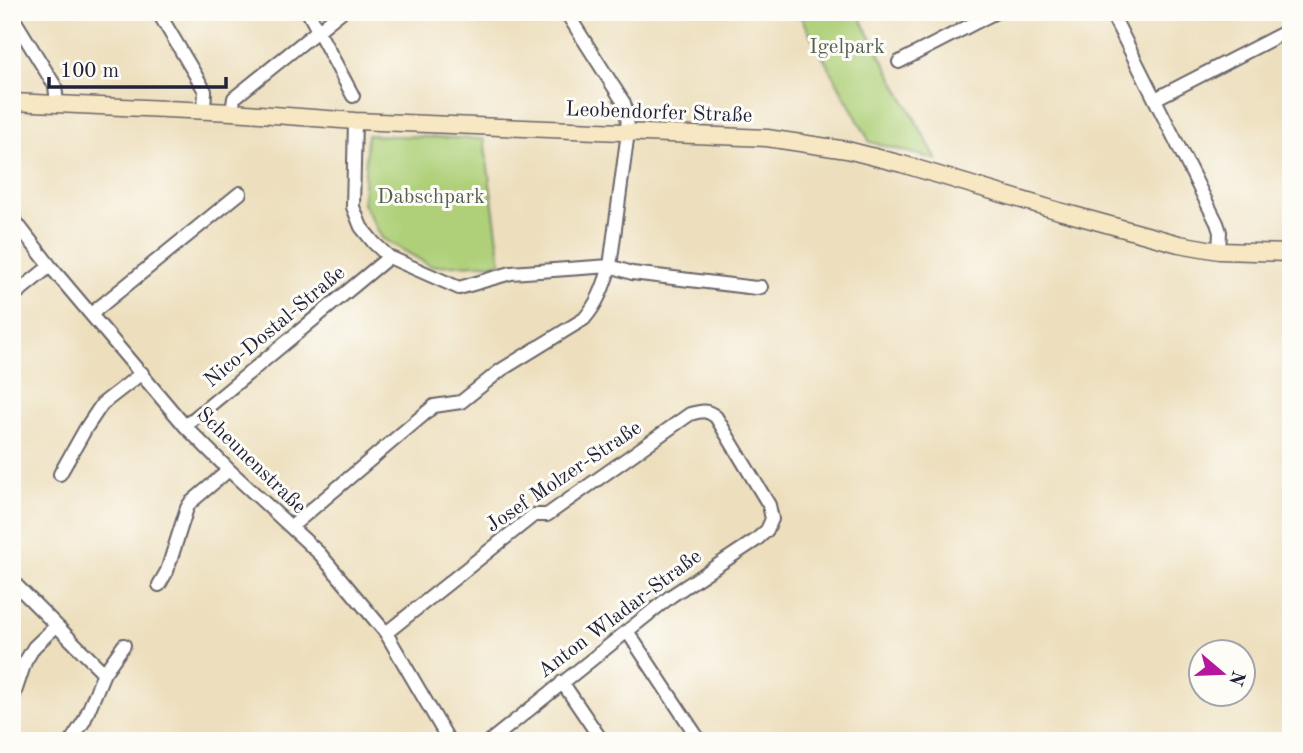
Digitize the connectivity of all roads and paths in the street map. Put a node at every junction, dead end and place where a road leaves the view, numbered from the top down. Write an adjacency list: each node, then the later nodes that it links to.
1 (158, 12): 15 (street)
2 (308, 12): 9 (street)
3 (341, 12): 9 (street)
4 (566, 12): 18 (street)
5 (996, 12): 10 (street)
6 (1111, 12): 12 (street)
7 (12, 16): 14 (street)
8 (1291, 29): 12 (street)
9 (319, 31): 11 (street); 16 (street)
10 (899, 62)
11 (353, 96)
12 (1155, 99): 21 (street)
13 (12, 102): 14 (main road, Leobendorfer Straße)
14 (57, 103): 15 (main road, Leobendorfer Straße)
15 (204, 111): 16 (main road, Leobendorfer Straße)
16 (232, 112): 17 (main road, Leobendorfer Straße)
17 (355, 121): 18 (main road, Leobendorfer Straße); 23 (street)
18 (628, 132): 21 (main road, Leobendorfer Straße); 25 (street)
19 (240, 193): 28 (street)
20 (12, 217): 24 (street, Scheunenstraße)
21 (1219, 251): 22 (main road, Leobendorfer Straße)
22 (1291, 253)
23 (389, 257): 25 (street); 31 (street, Nico-Dostal-Straße)
24 (50, 266): 27 (street); 28 (street, Scheunenstraße)
25 (610, 266): 26 (street); 34 (street)
26 (761, 287)
27 (12, 297)
28 (91, 314): 29 (street, Scheunenstraße)
29 (142, 373): 31 (street, Scheunenstraße); 33 (street)
30 (702, 410): 38 (street, Anton Wladar-Straße); 39 (street, Josef Molzer-Straße)
31 (186, 426): 32 (street, Scheunenstraße)
32 (229, 470): 34 (street, Scheunenstraße); 36 (street)
33 (60, 474)
34 (291, 527): 39 (street, Scheunenstraße)
35 (12, 581): 37 (street)
36 (159, 585)
37 (57, 626): 41 (street); 43 (street)
38 (626, 631): 42 (street, Anton Wladar-Straße); 48 (street)
39 (386, 633): 45 (street, Scheunenstraße)
40 (124, 645): 41 (street)
41 (104, 673): 44 (street)
42 (562, 682): 46 (street, Anton Wladar-Straße); 47 (street)
43 (12, 701)
44 (71, 741)
45 (449, 741)
46 (490, 741)
47 (602, 741)
48 (699, 741)

